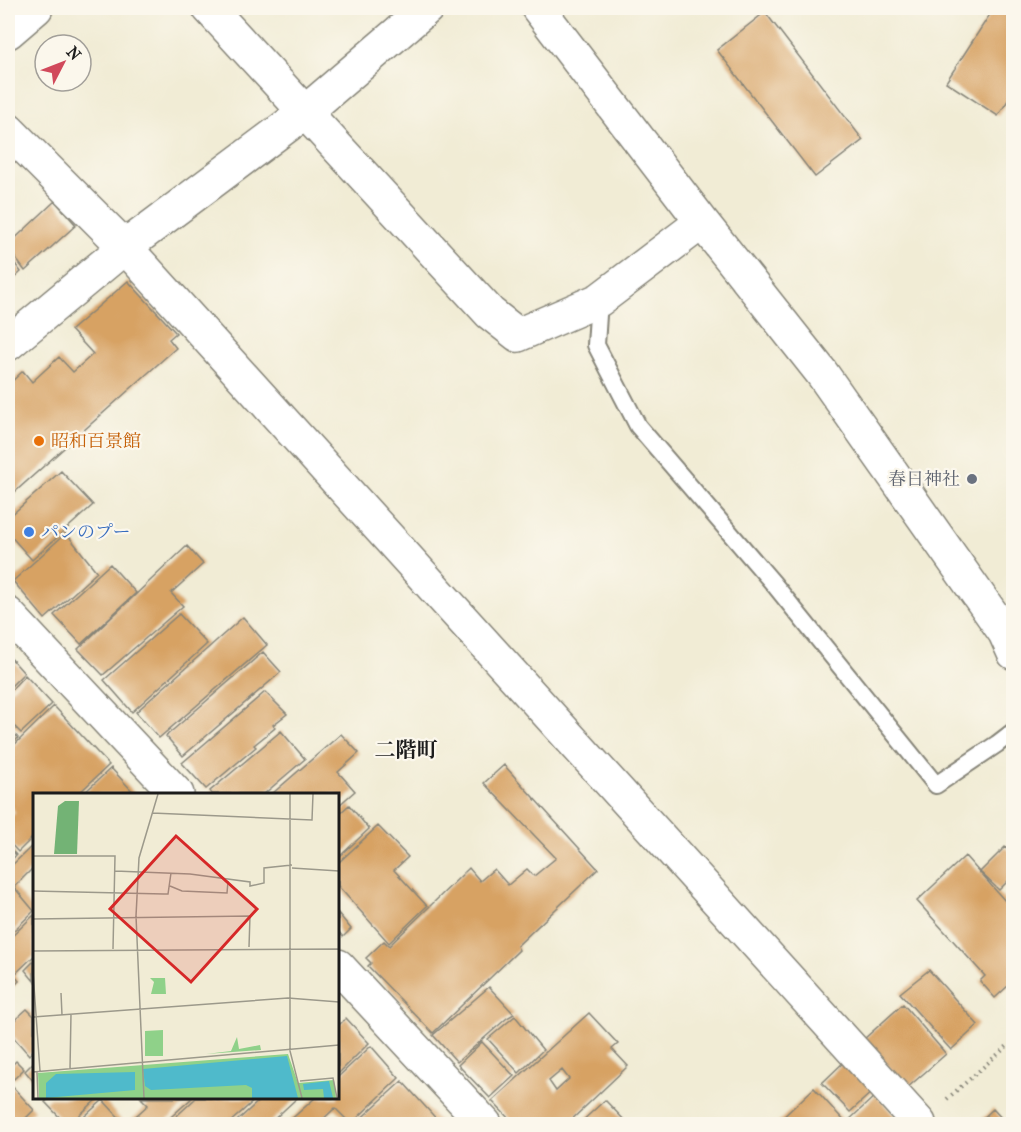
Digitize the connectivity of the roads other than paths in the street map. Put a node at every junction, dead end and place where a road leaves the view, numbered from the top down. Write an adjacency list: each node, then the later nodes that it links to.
1 (36, 8): 5 (street)
2 (209, 8): 6 (street)
3 (428, 8): 6 (street)
4 (538, 8): 8 (street)
5 (8, 32)
6 (304, 113): 9 (street); 10 (street)
7 (8, 130): 9 (street)
8 (702, 222): 10 (street); 13 (street)
9 (125, 248): 11 (street); 17 (street)
10 (599, 300): 14 (lane)
11 (8, 344)
12 (8, 614): 15 (street)
13 (1014, 653)
14 (1014, 731)
15 (175, 793)
16 (339, 967): 18 (street)
17 (919, 1124)
18 (485, 1125)

